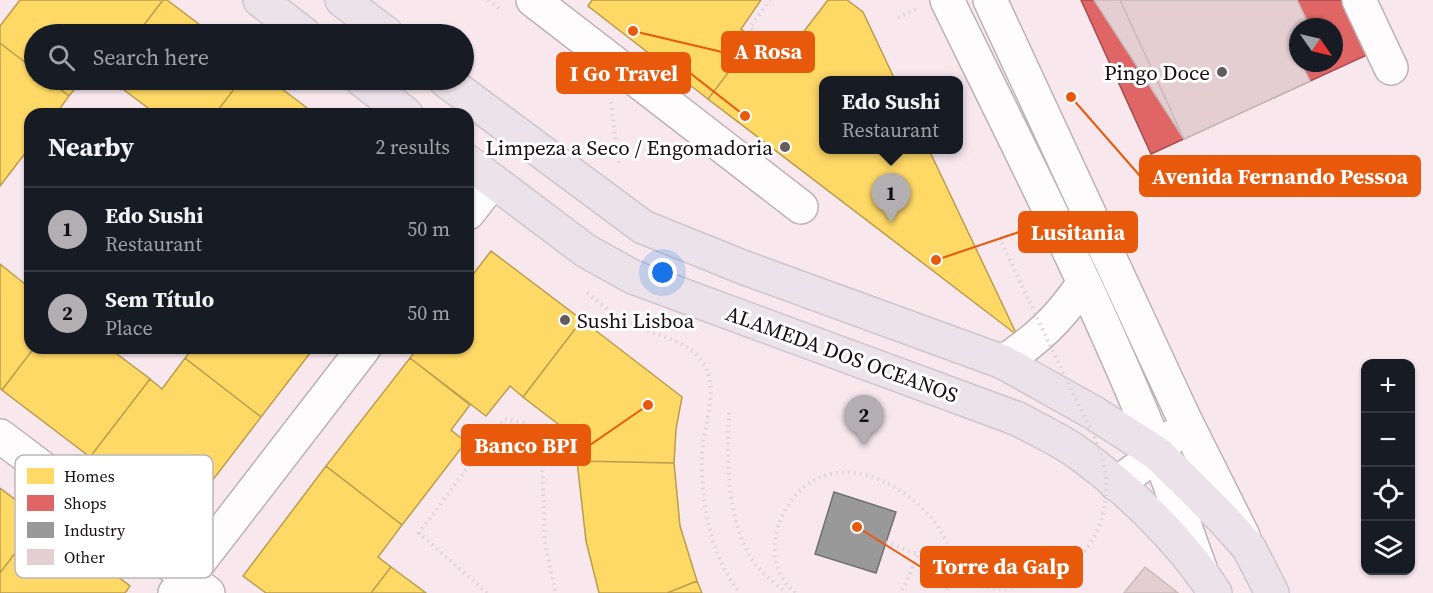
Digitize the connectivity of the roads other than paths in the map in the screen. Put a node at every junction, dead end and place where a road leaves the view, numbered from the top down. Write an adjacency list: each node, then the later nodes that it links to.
1 (260, 0): 7 (main road)
2 (342, 0): 8 (main road)
3 (533, 0): 15 (street)
4 (947, 0): 16 (street, ALAMEDA DOS OCEANOS)
5 (990, 0): 19 (street)
6 (1359, 0): 9 (street)
7 (291, 24)
8 (374, 24)
9 (1391, 68)
10 (375, 90): 12 (main road)
11 (458, 90): 18 (main road)
12 (398, 108)
13 (480, 171): 14 (street); 23 (main road, ALAMEDA DOS OCEANOS)
14 (474, 192)
15 (801, 207)
16 (1083, 284): 18 (street); 21 (street, ALAMEDA DOS OCEANOS)
17 (360, 354): 25 (street)
18 (1003, 362): 21 (main road)
19 (1184, 418): 21 (street); 24 (street)
20 (0, 436): 22 (street)
21 (1158, 454): 23 (street); 24 (main road); 27 (street, ALAMEDA DOS OCEANOS)
22 (24, 455)
23 (1116, 484): 27 (main road, ALAMEDA DOS OCEANOS)
24 (1249, 548): 29 (main road)
25 (213, 556)
26 (178, 578): 28 (street)
27 (1207, 581)
28 (190, 588)
29 (1272, 593)

